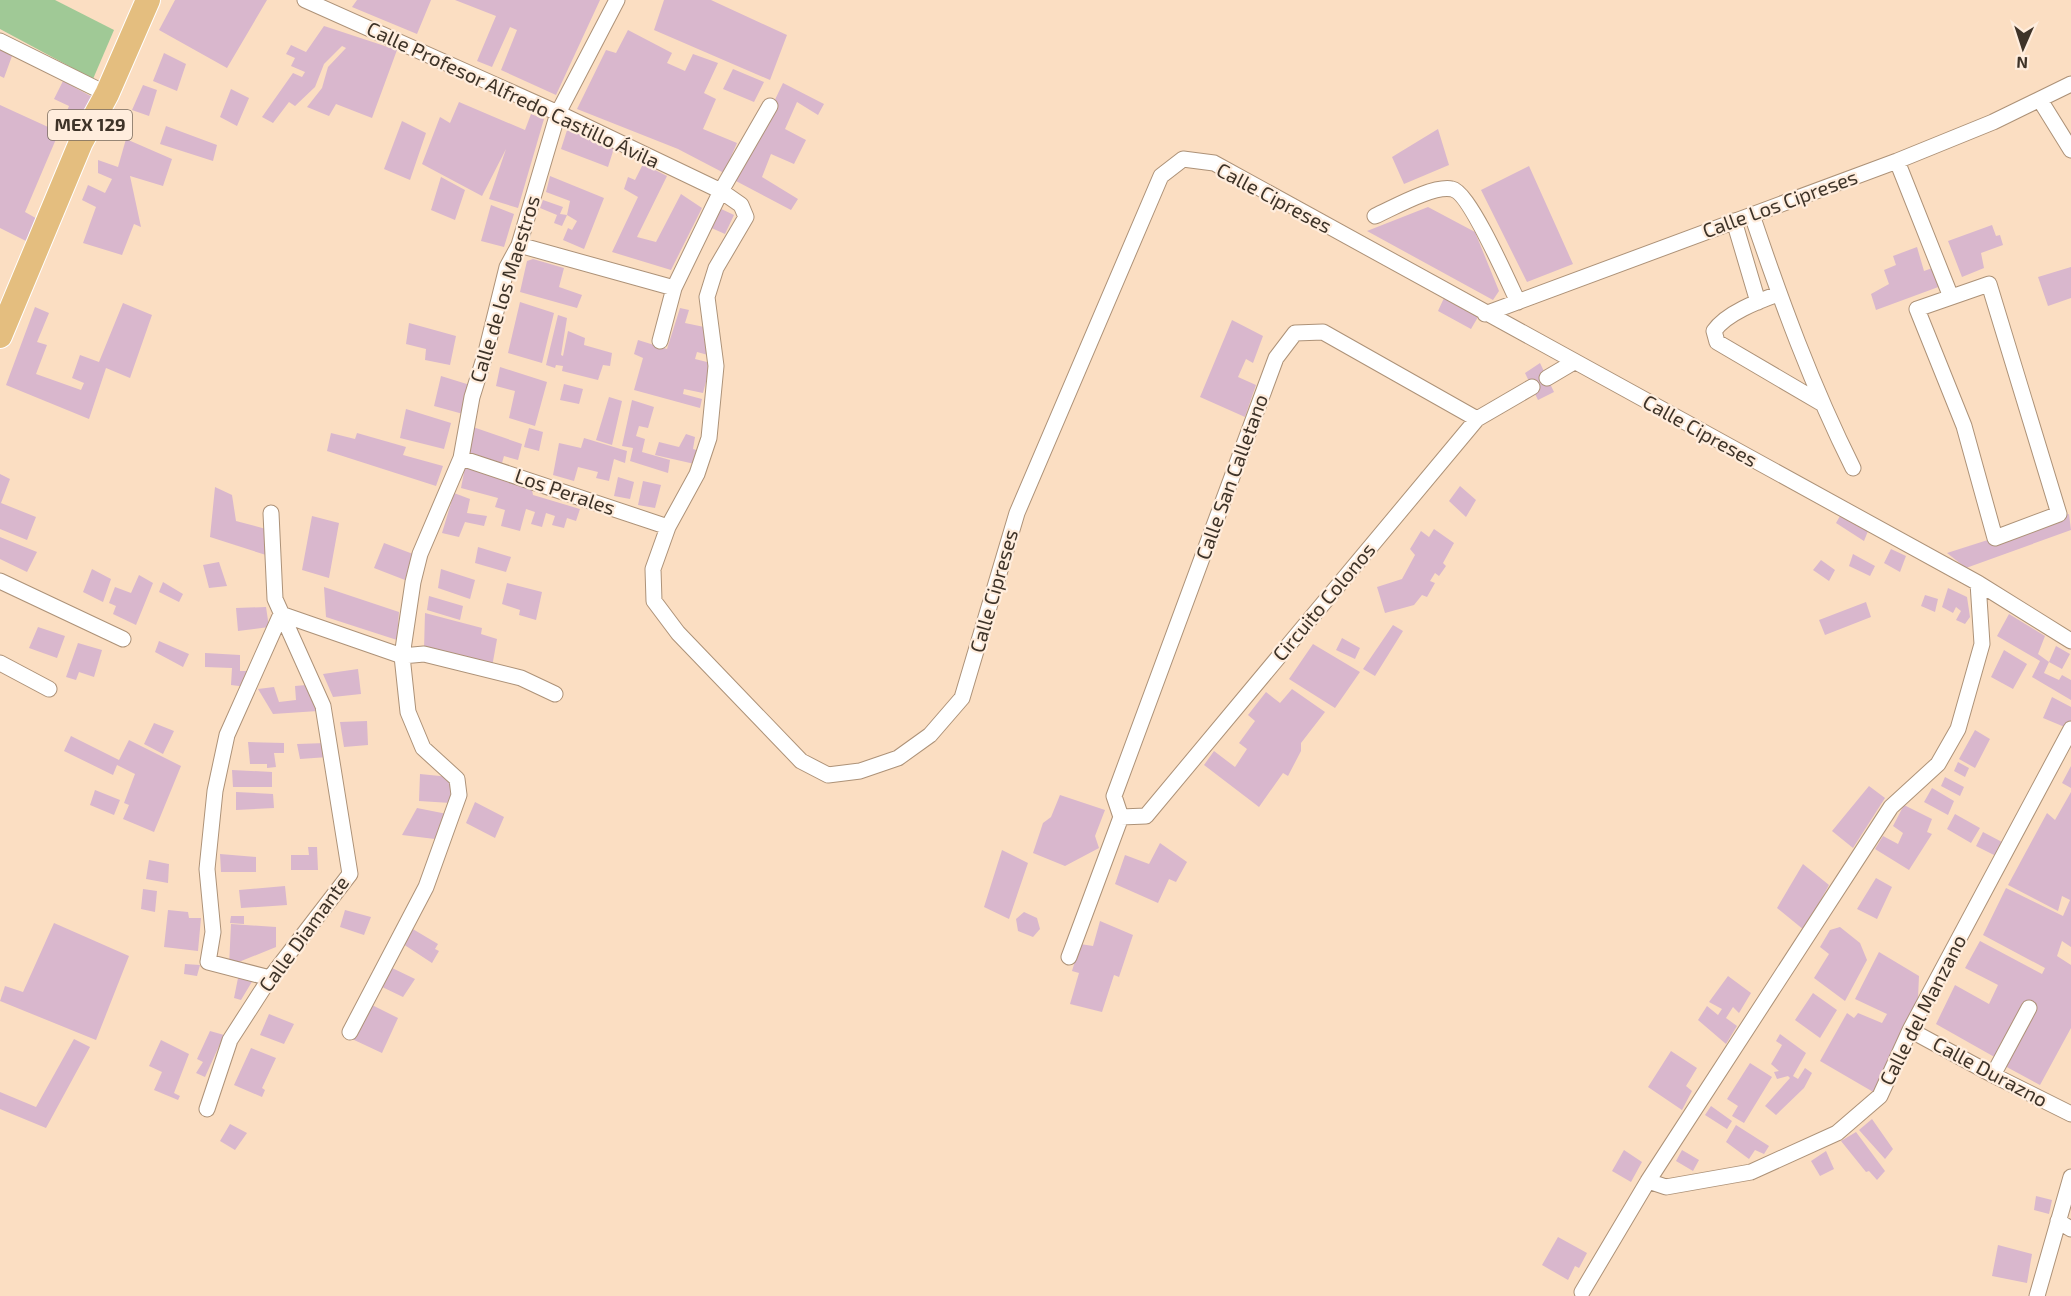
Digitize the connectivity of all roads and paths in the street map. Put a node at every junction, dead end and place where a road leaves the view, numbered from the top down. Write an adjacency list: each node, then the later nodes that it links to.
1 (148, 0): 6 (main road, MEX 129)
2 (305, 0): 9 (street, Calle Profesor Alfredo Castillo Ávila)
3 (617, 0): 9 (street, Calle de los Maestros)
4 (0, 41): 6 (street)
5 (2071, 84): 7 (street, Calle Los Cipreses)
6 (107, 93): 24 (main road, MEX 129)
7 (2040, 100): 10 (street); 11 (street, Calle Los Cipreses)
8 (770, 106): 12 (street)
9 (558, 113): 12 (street, Calle Profesor Alfredo Castillo Ávila); 16 (street, Calle de los Maestros)
10 (2071, 150)
11 (1897, 161): 13 (street, Calle Los Cipreses); 20 (street)
12 (721, 191): 17 (street); 19 (street, Calle Profesor Alfredo Castillo Ávila)
13 (1752, 215): 15 (street, Calle Los Cipreses); 18 (street)
14 (1375, 216): 21 (street)
15 (1734, 221): 21 (street, Calle Los Cipreses); 22 (street)
16 (519, 244): 17 (street); 31 (street, Calle de los Maestros)
17 (674, 288): 25 (street)
18 (1778, 294): 22 (street); 29 (street)
19 (707, 297): 34 (street, Calle Cipreses)
20 (1951, 297): 20 (street)
21 (1518, 302): 23 (street, Calle Los Cipreses)
22 (1758, 302): 29 (street)
23 (1485, 314): 26 (street, Calle Cipreses); 34 (street, Calle Cipreses)
24 (0, 336)
25 (660, 341)
26 (1574, 362): 27 (street); 36 (street, Calle Cipreses)
27 (1547, 378)
28 (1532, 387): 30 (street, Circuito Colonos)
29 (1821, 403): 32 (street)
30 (1477, 418): 45 (street, Circuito Colonos); 45 (street, Calle San Calletano)
31 (461, 458): 34 (street, Los Perales); 40 (street, Calle de los Maestros)
32 (1853, 468)
33 (271, 513): 37 (street, Calle Diamante)
34 (668, 527)
35 (0, 581): 38 (street)
36 (1978, 583): 39 (street, Calle Cipreses); 55 (street)
37 (281, 614): 40 (street); 47 (street, Calle Diamante); 47 (street)
38 (123, 639)
39 (2071, 641)
40 (402, 656): 43 (street); 50 (street, Calle de los Maestros)
41 (0, 663): 42 (street)
42 (49, 689)
43 (555, 694)
44 (2071, 729): 49 (street, Calle del Manzano)
45 (1121, 817): 46 (street)
46 (1069, 957)
47 (270, 978): 52 (street, Calle Diamante)
48 (2029, 1008): 51 (street)
49 (1910, 1030): 51 (street, Calle Durazno); 55 (street, Calle del Manzano)
50 (350, 1032)
51 (1993, 1075): 53 (street, Calle Durazno)
52 (207, 1109)
53 (2071, 1114)
54 (2071, 1177): 56 (street)
55 (1648, 1181): 58 (street)
56 (2058, 1221): 57 (street); 59 (street)
57 (2071, 1229)
58 (1582, 1292)
59 (2037, 1296)

